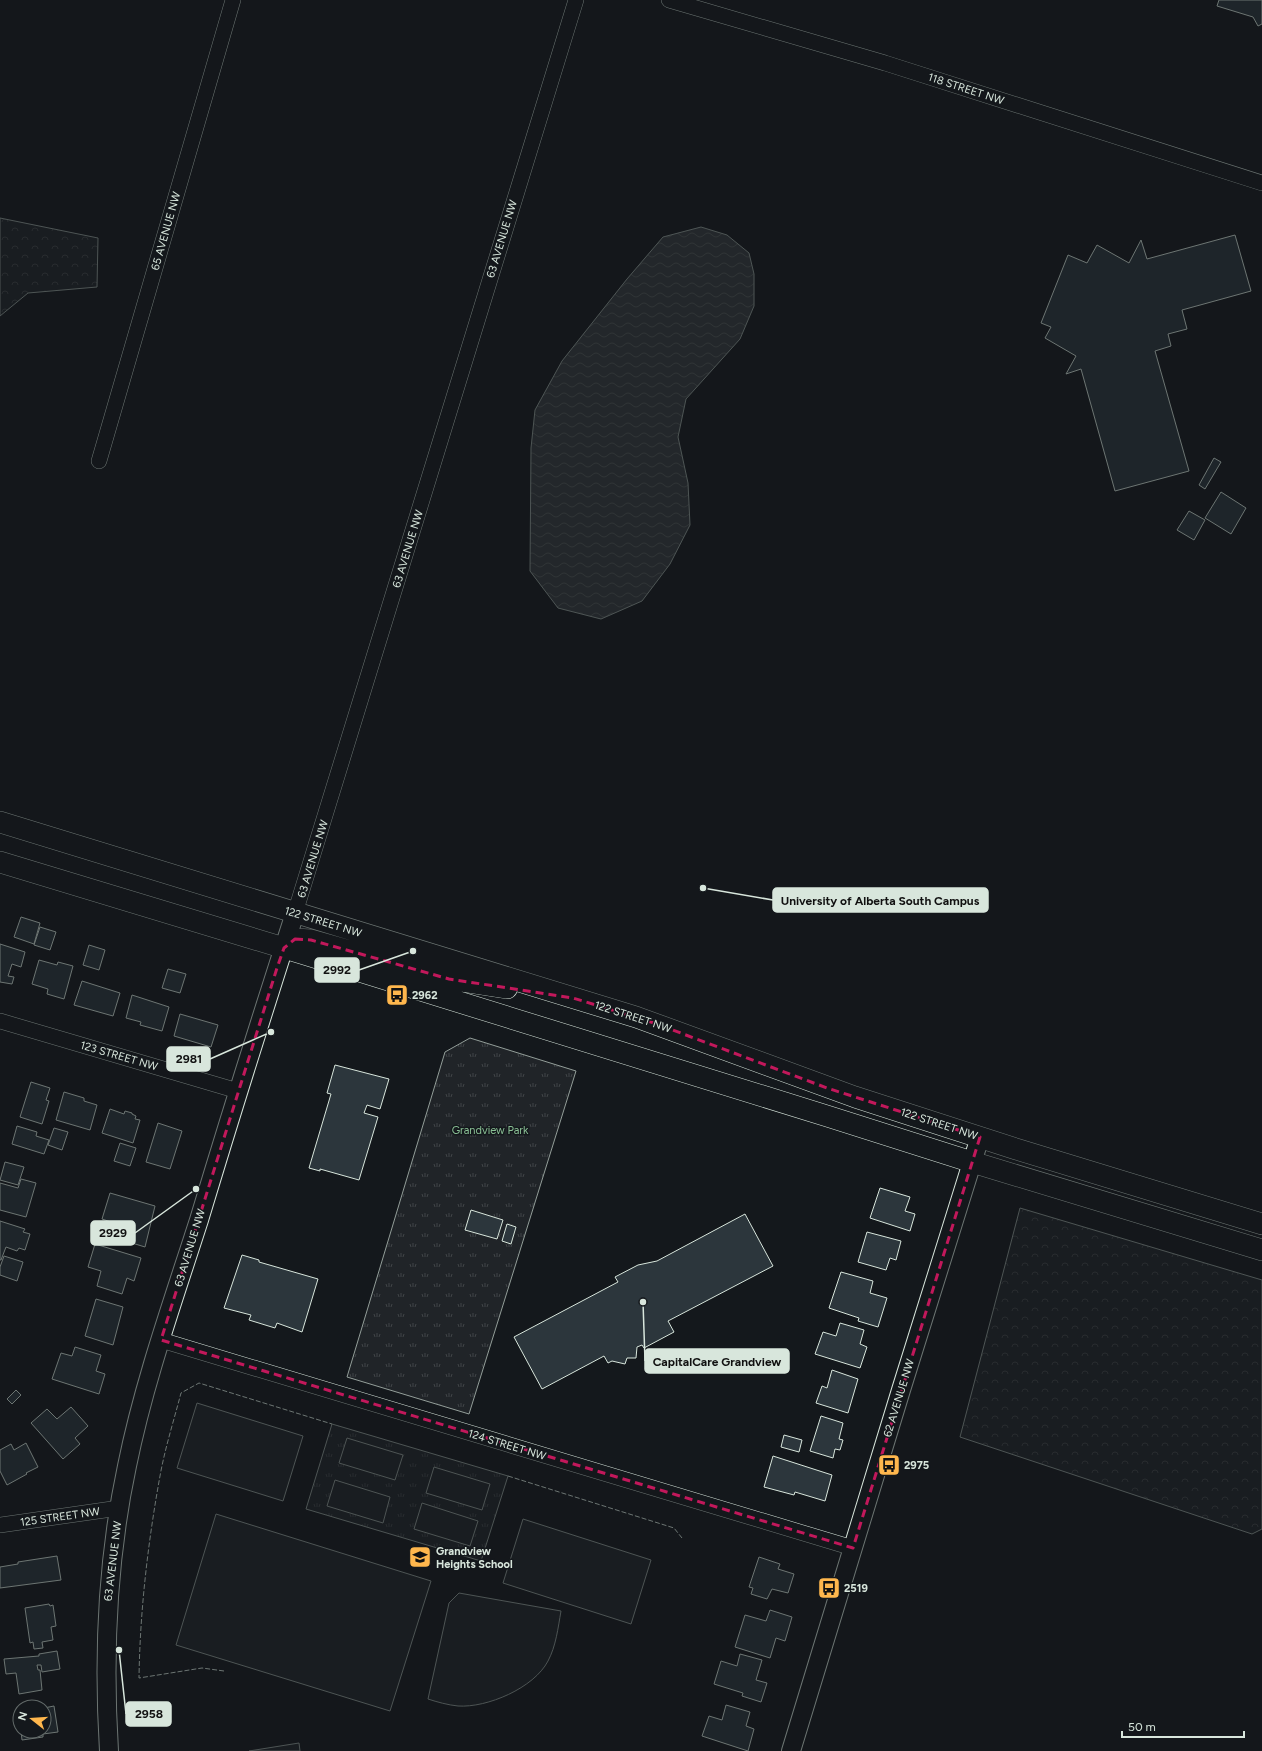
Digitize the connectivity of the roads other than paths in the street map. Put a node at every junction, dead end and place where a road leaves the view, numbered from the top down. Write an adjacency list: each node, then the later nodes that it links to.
1 (233, 0): 5 (street, 65 AVENUE NW)
2 (576, 0): 8 (street, 63 AVENUE NW)
3 (669, 0): 4 (street, 118 STREET NW)
4 (1262, 183)
5 (99, 461)
6 (0, 822): 8 (main road, 122 STREET NW)
7 (0, 862): 9 (main road)
8 (296, 913): 9 (street, 63 AVENUE NW); 10 (main road, 122 STREET NW)
9 (284, 948): 10 (main road); 12 (street, 63 AVENUE NW); 14 (main road)
10 (572, 998): 13 (main road, 122 STREET NW)
11 (0, 1021): 12 (street, 123 STREET NW)
12 (238, 1091): 17 (street, 63 AVENUE NW)
13 (980, 1137): 14 (street, 62 AVENUE NW); 15 (main road, 122 STREET NW)
14 (972, 1162): 16 (main road); 20 (street, 62 AVENUE NW)
15 (1262, 1224)
16 (1262, 1250)
17 (161, 1340): 18 (street, 63 AVENUE NW); 20 (street, 124 STREET NW)
18 (119, 1508): 19 (street, 125 STREET NW); 21 (street, 63 AVENUE NW)
19 (0, 1525)
20 (853, 1548): 22 (street, 62 AVENUE NW)
21 (109, 1751)
22 (791, 1751)

